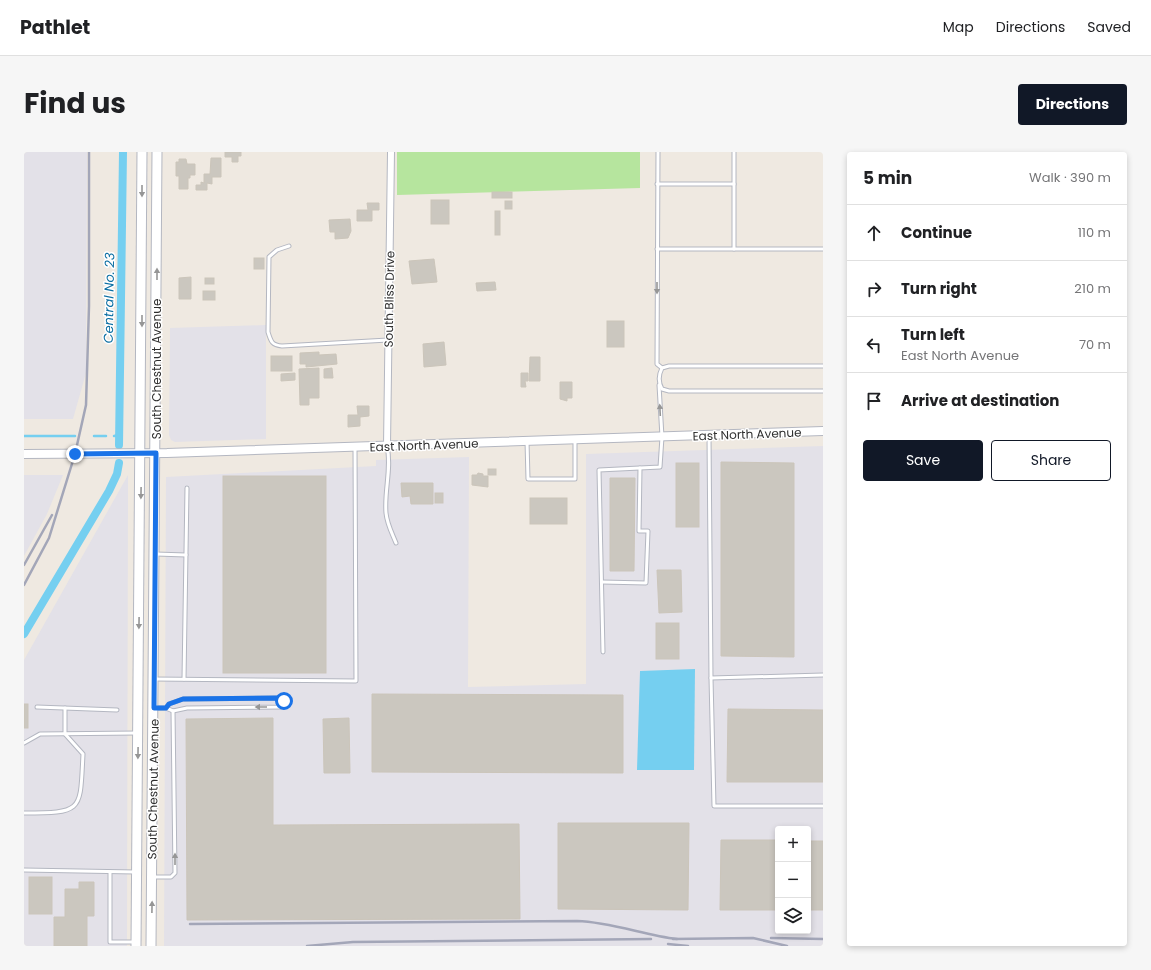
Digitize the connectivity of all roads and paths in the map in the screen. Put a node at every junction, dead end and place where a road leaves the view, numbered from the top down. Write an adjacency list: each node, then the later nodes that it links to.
1 (142, 152): 26 (main road, South Chestnut Avenue, one-way to 26)
2 (157, 152): 24 (main road, South Chestnut Avenue, one-way to 2)
3 (391, 152): 12 (street, South Bliss Drive)
4 (658, 152): 6 (lane)
5 (734, 152): 7 (lane)
6 (657, 184): 7 (lane); 9 (lane)
7 (734, 184): 10 (lane)
8 (290, 246): 12 (lane)
9 (657, 249): 10 (lane); 14 (lane, one-way to 14)
10 (734, 249): 11 (lane)
11 (823, 249)
12 (388, 340): 22 (street, South Bliss Drive)
13 (823, 366): 14 (lane)
14 (662, 368): 15 (lane)
15 (659, 384): 16 (lane); 19 (lane, one-way to 15)
16 (823, 391)
17 (823, 431): 18 (street, East North Avenue)
18 (709, 435): 19 (street, East North Avenue); 36 (lane)
19 (662, 437): 20 (street, East North Avenue); 27 (lane)
20 (575, 440): 21 (street, East North Avenue); 21 (lane)
21 (527, 441): 22 (street, East North Avenue)
22 (387, 446): 23 (street, East North Avenue); 29 (lane)
23 (355, 447): 24 (street, East North Avenue); 37 (lane)
24 (156, 453): 26 (street, East North Avenue); 30 (main road, South Chestnut Avenue)
25 (24, 454): 26 (street, East North Avenue)
26 (141, 454): 44 (main road, South Chestnut Avenue, one-way to 44)
27 (640, 468): 32 (lane); 32 (lane)
28 (187, 488): 31 (lane)
29 (396, 543)
30 (155, 554): 31 (lane); 35 (main road, South Chestnut Avenue)
31 (186, 555): 37 (lane)
32 (602, 582): 33 (lane)
33 (603, 652)
34 (823, 675): 36 (lane)
35 (154, 678): 37 (lane); 40 (main road, South Chestnut Avenue)
36 (712, 678): 47 (lane)
37 (184, 679)
38 (37, 707): 39 (lane)
39 (65, 708): 42 (lane); 45 (lane)
40 (154, 708): 41 (lane); 52 (main road, South Chestnut Avenue)
41 (166, 708): 43 (lane); 43 (lane, one-way to 43)
42 (117, 710)
43 (173, 711): 52 (lane, one-way to 43)
44 (138, 733): 45 (lane); 51 (main road, South Chestnut Avenue, one-way to 51)
45 (65, 734): 46 (lane); 48 (lane)
46 (24, 743)
47 (823, 806)
48 (24, 813)
49 (24, 870): 50 (lane)
50 (110, 872): 51 (lane); 53 (lane)
51 (137, 872): 53 (main road, South Chestnut Avenue)
52 (152, 878): 54 (main road, South Chestnut Avenue, one-way to 52)
53 (136, 944)
54 (151, 946)

